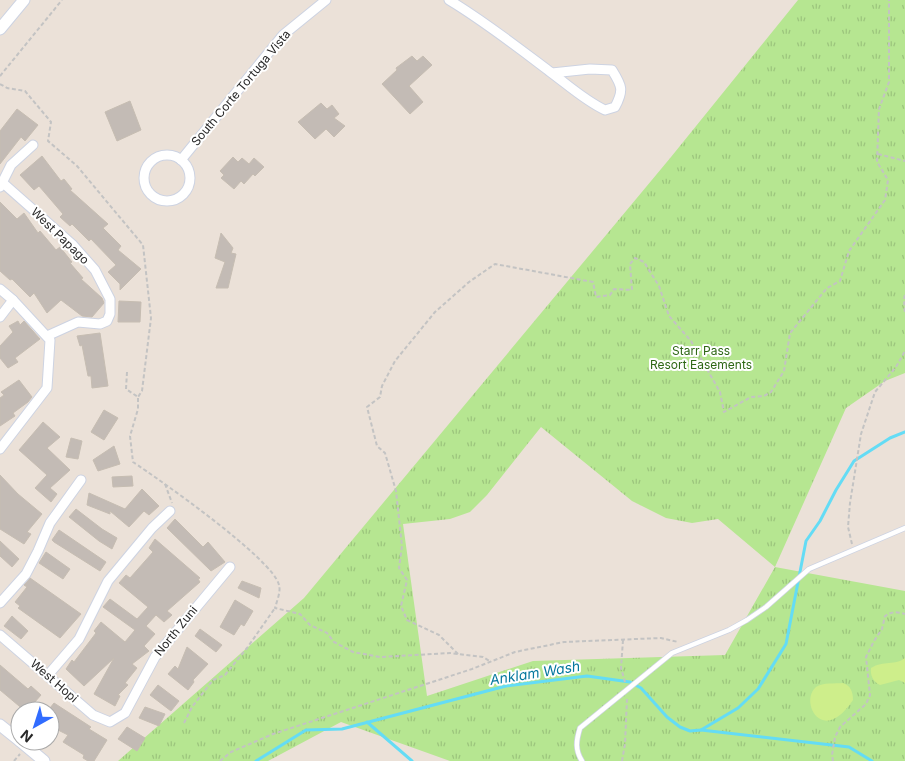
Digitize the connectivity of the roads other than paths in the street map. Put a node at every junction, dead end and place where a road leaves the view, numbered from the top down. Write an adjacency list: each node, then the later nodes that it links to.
1 (24, 0): 4 (street)
2 (326, 0): 7 (street, South Corte Tortuga Vista)
3 (449, 0): 5 (street)
4 (0, 29)
5 (552, 73): 5 (street)
6 (33, 145): 8 (street)
7 (181, 160): 7 (street)
8 (2, 185): 12 (street, West Papago)
9 (0, 289): 10 (street)
10 (13, 300): 11 (street); 12 (street)
11 (0, 317)
12 (47, 336): 13 (street)
13 (0, 449)
14 (81, 480): 18 (street)
15 (172, 510): 20 (street)
16 (905, 528): 26 (lane)
17 (230, 567): 21 (street, North Zuni)
18 (0, 603)
19 (0, 635): 20 (street, West Hopi)
20 (48, 675): 21 (street, West Hopi)
21 (110, 722)
22 (0, 724): 23 (street)
23 (10, 732)
24 (32, 751): 25 (street)
25 (44, 761)
26 (582, 761)

